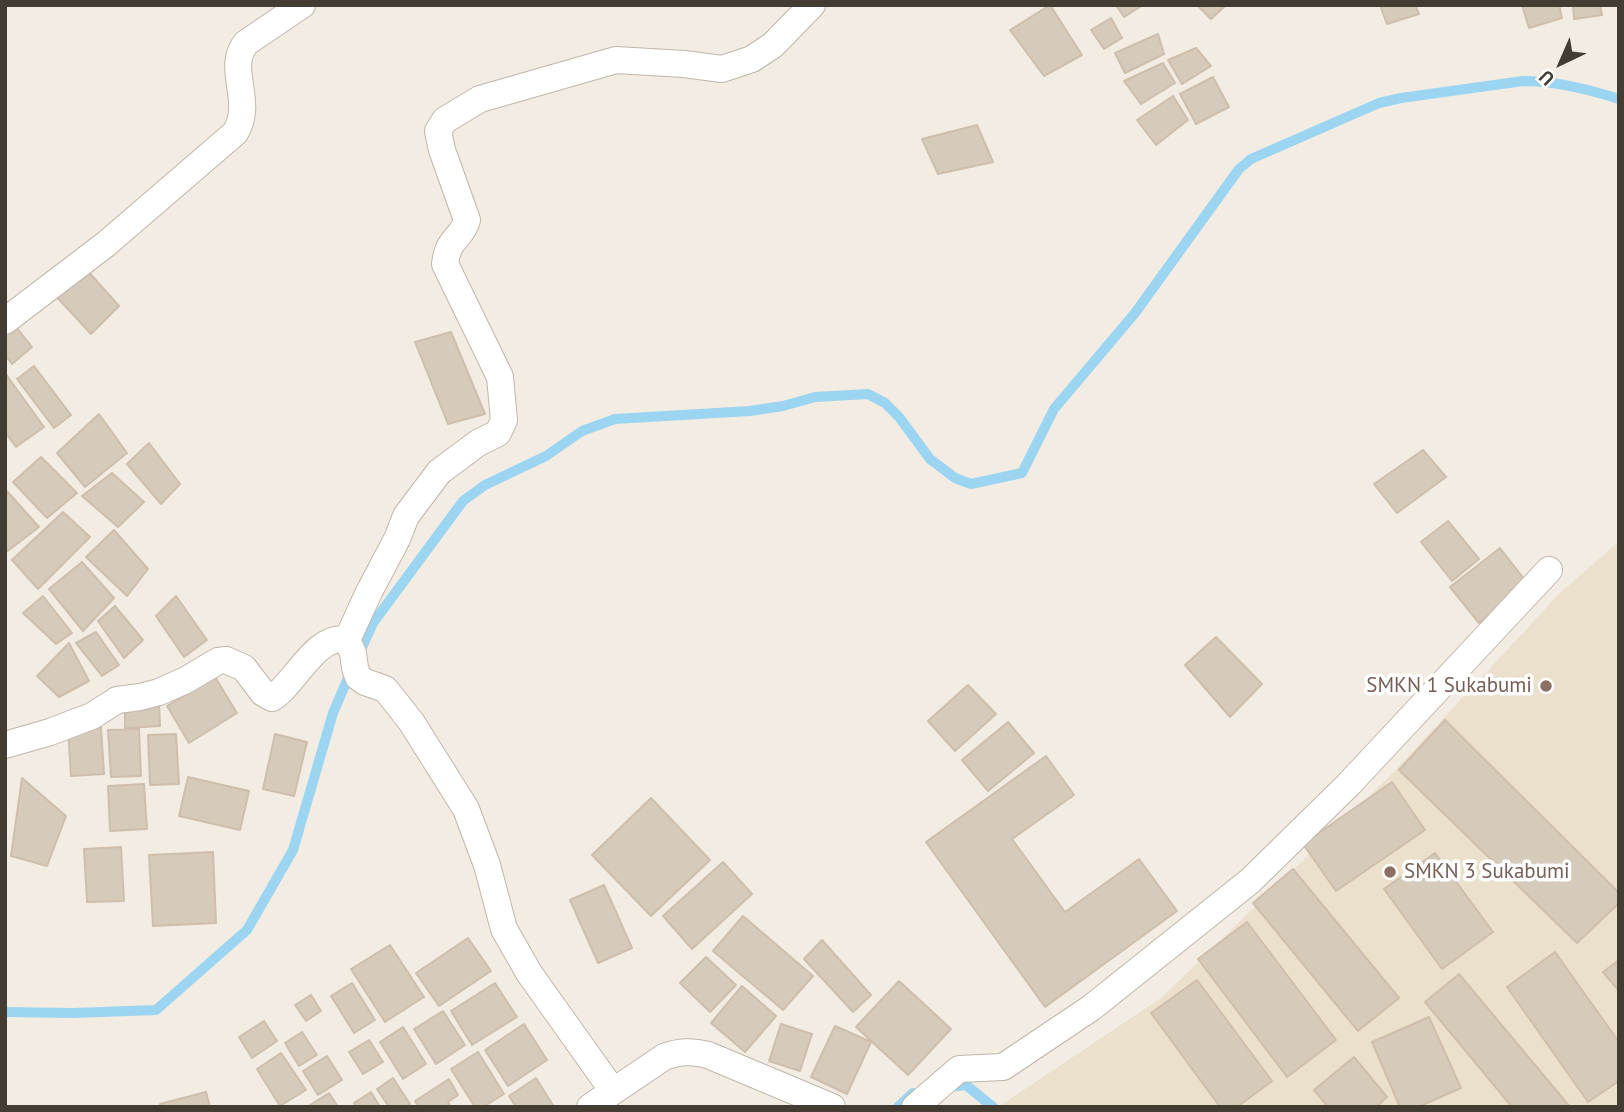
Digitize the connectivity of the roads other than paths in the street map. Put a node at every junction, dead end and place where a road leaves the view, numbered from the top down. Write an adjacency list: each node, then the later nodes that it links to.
1 (302, 5): 3 (street)
2 (812, 5): 5 (street)
3 (5, 321)
4 (1549, 570): 10 (street)
5 (347, 640): 6 (street); 7 (street)
6 (5, 745)
7 (614, 1091): 8 (street); 9 (street)
8 (590, 1107)
9 (832, 1107)
10 (915, 1107)

